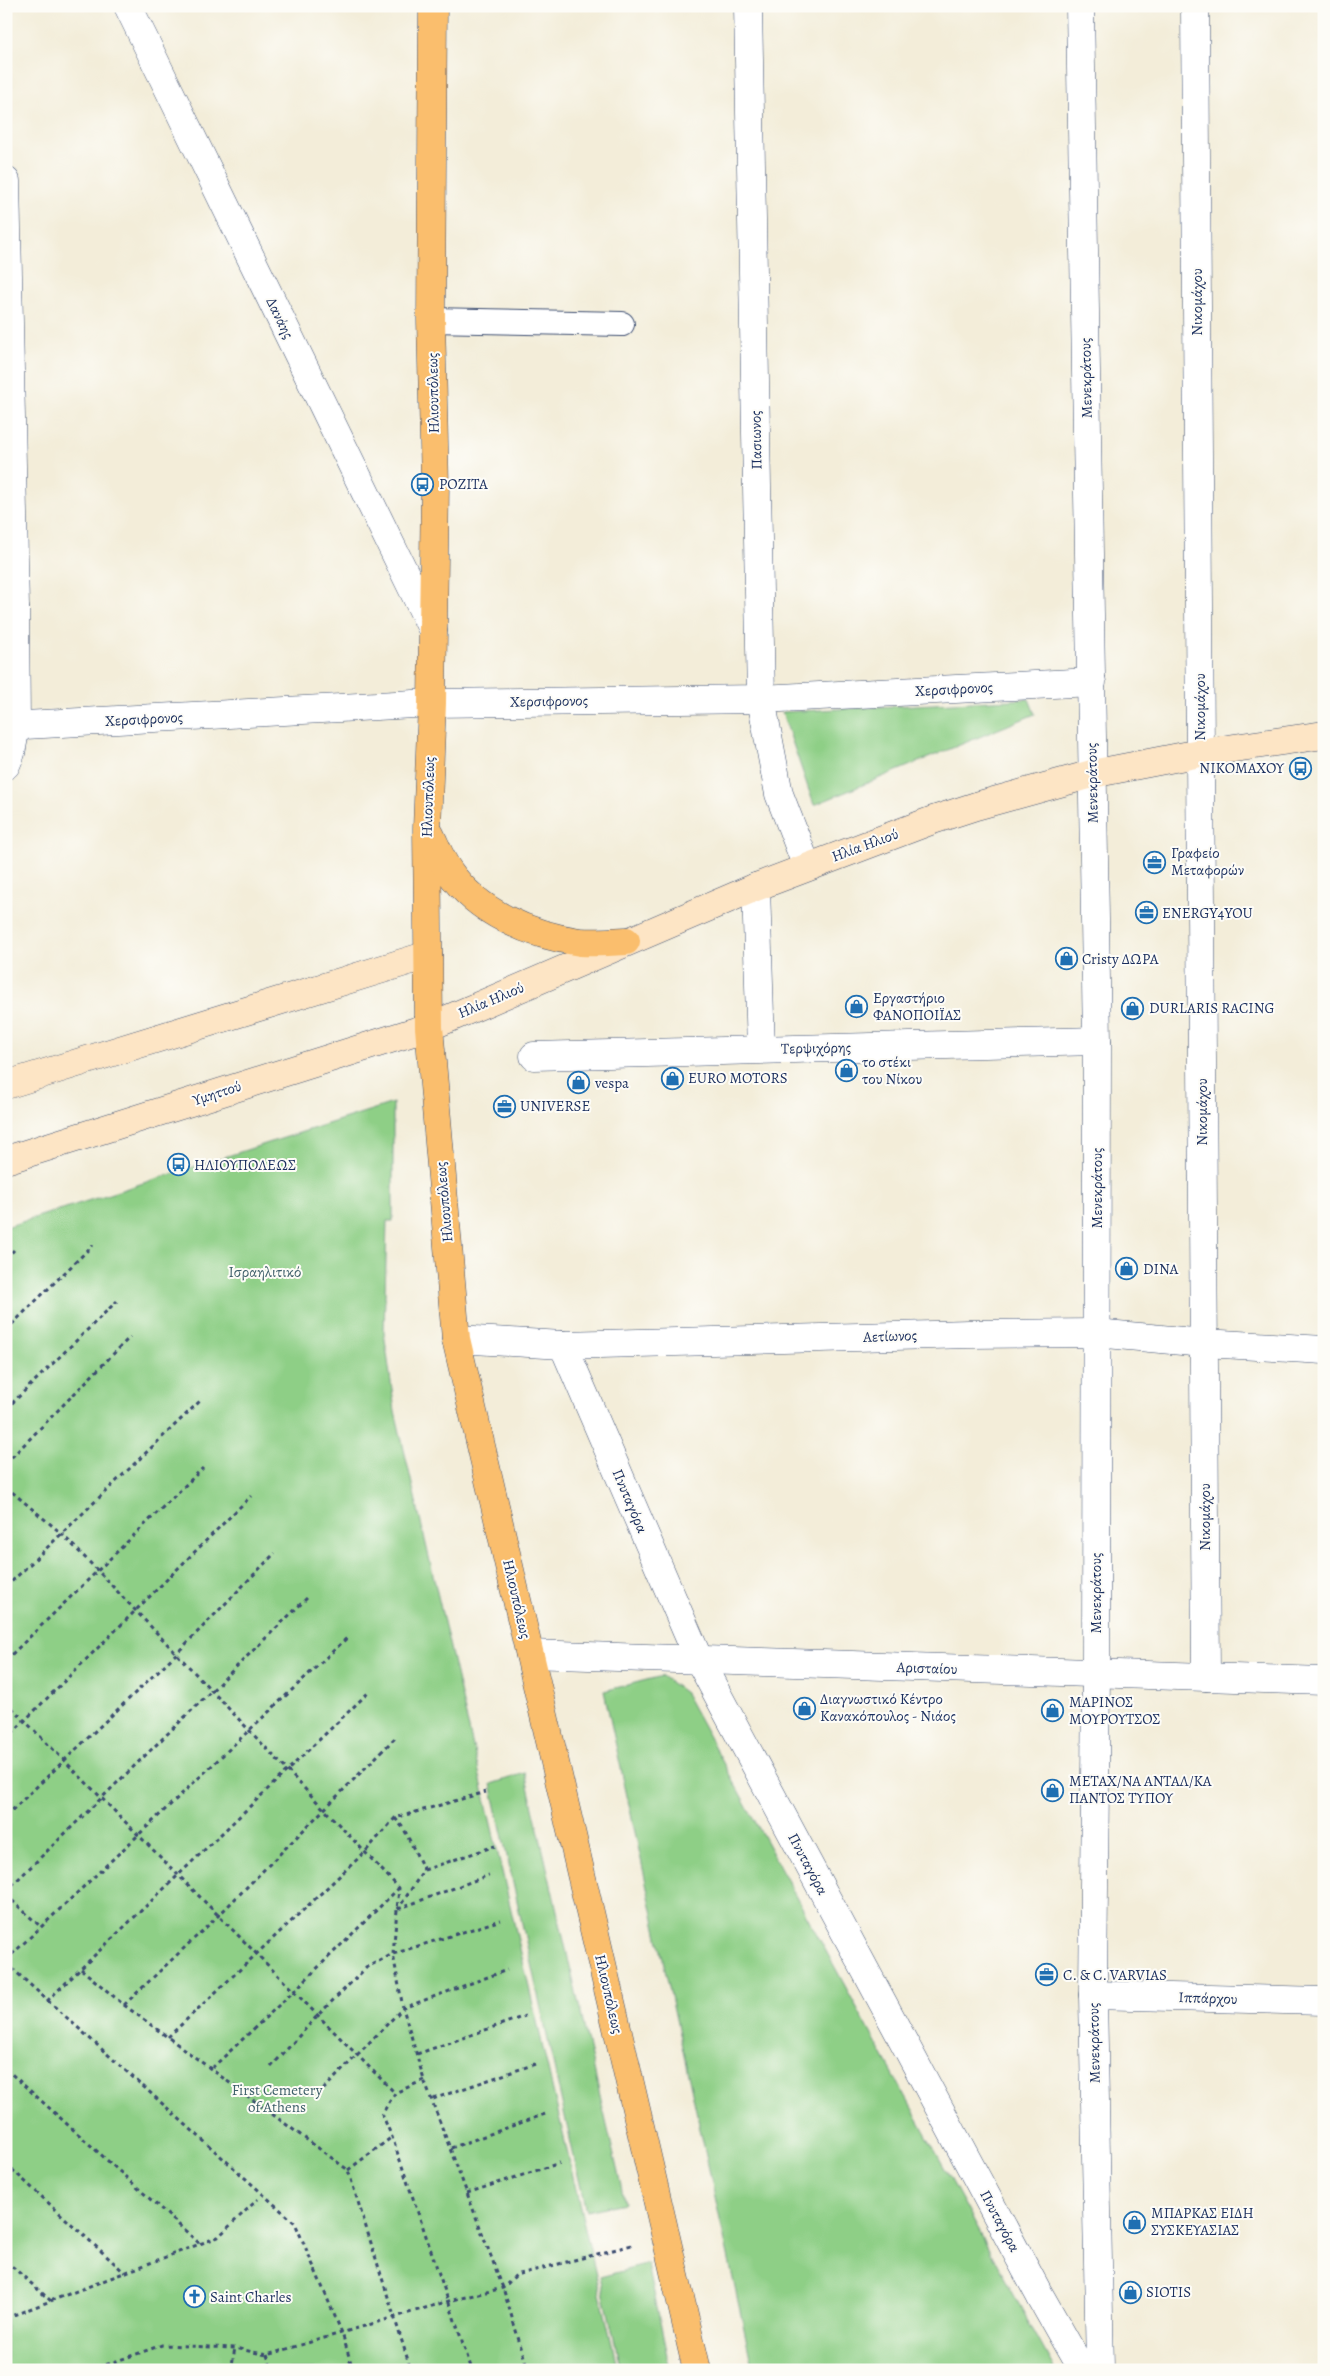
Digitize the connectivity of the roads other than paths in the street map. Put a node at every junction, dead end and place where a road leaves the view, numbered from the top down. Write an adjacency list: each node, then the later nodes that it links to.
1 (128, 6): 10 (street, Δανάης)
2 (433, 6): 8 (main road, Ηλιουπόλεως)
3 (748, 6): 12 (street, Πασιωνος)
4 (1080, 6): 11 (street, Μενεκράτους)
5 (1195, 6): 16 (street, Νικομάχου)
6 (6, 181): 7 (street)
7 (7, 216): 14 (street)
8 (431, 320): 9 (lane); 10 (main road, Ηλιουπόλεως)
9 (622, 324)
10 (433, 631): 13 (main road, Ηλιουπόλεως)
11 (1092, 682): 12 (street, Χερσιφρονος); 18 (street, Μενεκράτους)
12 (761, 699): 13 (street, Χερσιφρονος); 20 (street, Πασιωνος)
13 (432, 702): 14 (street, Χερσιφρονος); 19 (main road, Ηλιουπόλεως)
14 (11, 726): 17 (street)
15 (1324, 735): 16 (main road, Ηλία Ηλιού)
16 (1200, 753): 18 (main road, Ηλία Ηλιού); 32 (street, Νικομάχου)
17 (6, 765)
18 (1092, 774): 20 (main road, Ηλία Ηλιού); 25 (street, Μενεκράτους)
19 (427, 828): 22 (main road); 23 (main road, Ηλιουπόλεως)
20 (807, 867): 21 (main road, Ηλία Ηλιού)
21 (756, 887): 22 (main road, Ηλία Ηλιού); 26 (street)
22 (626, 941): 24 (main road, Ηλία Ηλιού)
23 (428, 955): 24 (main road, Ηλιουπόλεως); 28 (main road)
24 (428, 1027): 29 (main road, Υμηττού); 31 (main road, Ηλιουπόλεως)
25 (1097, 1041): 26 (street, Τερψιχόρης); 30 (street, Μενεκράτους)
26 (761, 1049): 27 (street, Τερψιχόρης)
27 (534, 1056)
28 (6, 1085)
29 (6, 1160)
30 (1096, 1333): 32 (street, Αετίωνος); 33 (street, Αετίωνος); 37 (street, Μενεκράτους)
31 (456, 1339): 33 (street, Αετίωνος); 35 (main road, Ηλιουπόλεως)
32 (1204, 1343): 34 (street, Αετίωνος); 38 (street, Νικομάχου)
33 (563, 1345): 36 (street, Πνυταγόρα)
34 (1324, 1350)
35 (530, 1654): 36 (street, Αρισταίου); 42 (main road, Ηλιουπόλεως)
36 (699, 1660): 37 (street, Αρισταίου); 43 (street, Πνυταγόρα)
37 (1096, 1673): 38 (street, Αρισταίου); 40 (street, Μενεκράτους)
38 (1206, 1677): 39 (street, Αρισταίου)
39 (1324, 1681)
40 (1093, 1995): 41 (street, Ιππάρχου); 44 (street, Μενεκράτους)
41 (1324, 2001)
42 (698, 2370)
43 (1082, 2370)
44 (1100, 2370)

